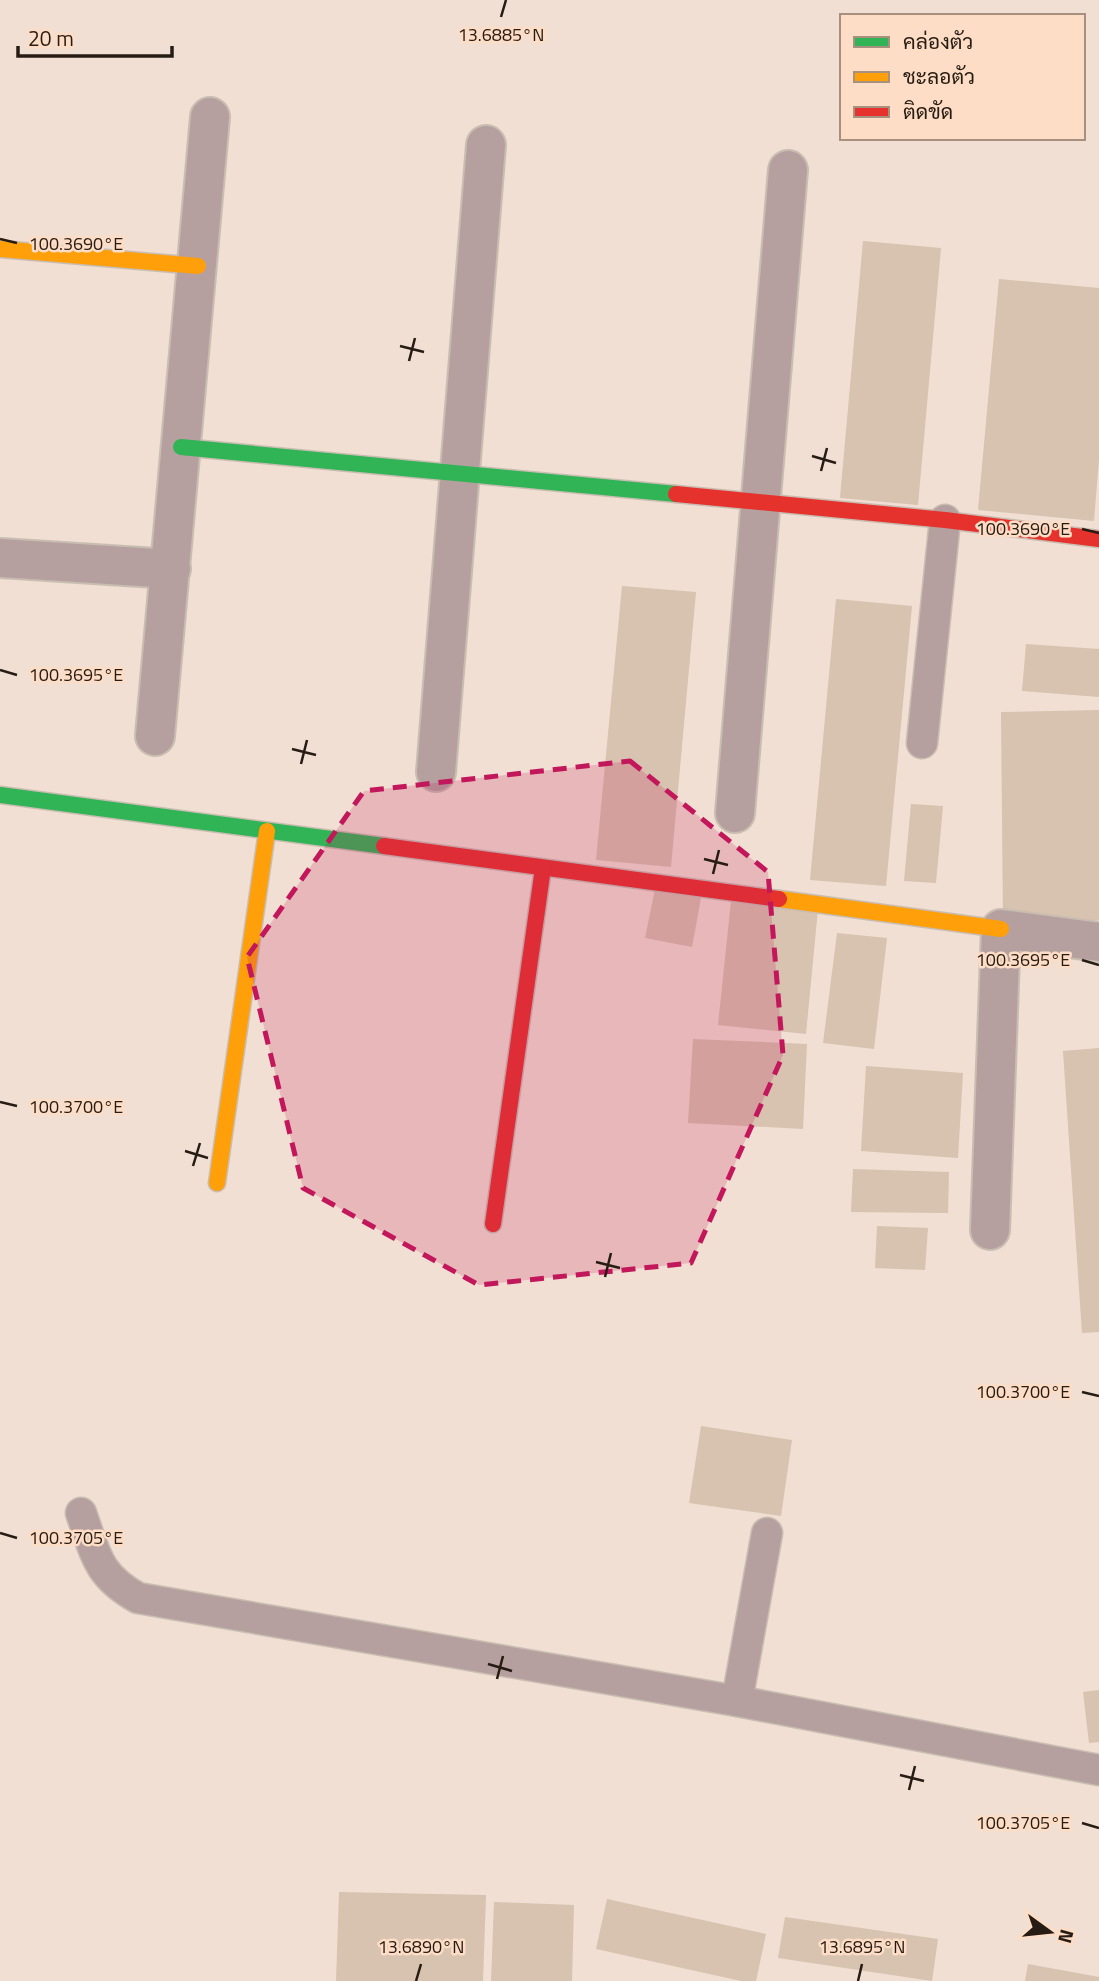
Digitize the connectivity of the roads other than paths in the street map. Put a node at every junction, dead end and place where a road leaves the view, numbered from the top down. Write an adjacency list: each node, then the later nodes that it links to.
1 (210, 117): 5 (street)
2 (486, 145): 7 (street)
3 (788, 170): 8 (street)
4 (0, 249): 5 (street)
5 (198, 266): 6 (street)
6 (181, 447): 7 (street); 12 (street)
7 (458, 474): 8 (street); 15 (street)
8 (760, 502): 9 (street); 17 (street)
9 (945, 520): 10 (street); 14 (lane)
10 (1099, 538)
11 (0, 558): 12 (street)
12 (171, 569): 13 (street)
13 (155, 736)
14 (922, 743)
15 (436, 772)
16 (0, 795): 18 (street)
17 (735, 813)
18 (267, 831): 19 (street); 22 (street)
19 (542, 867): 20 (street); 23 (street)
20 (1001, 929): 21 (street); 24 (street)
21 (1099, 942)
22 (217, 1183)
23 (493, 1224)
24 (990, 1230)
25 (81, 1513): 27 (lane)
26 (766, 1533): 27 (lane)
27 (737, 1701): 28 (lane)
28 (1099, 1770)

